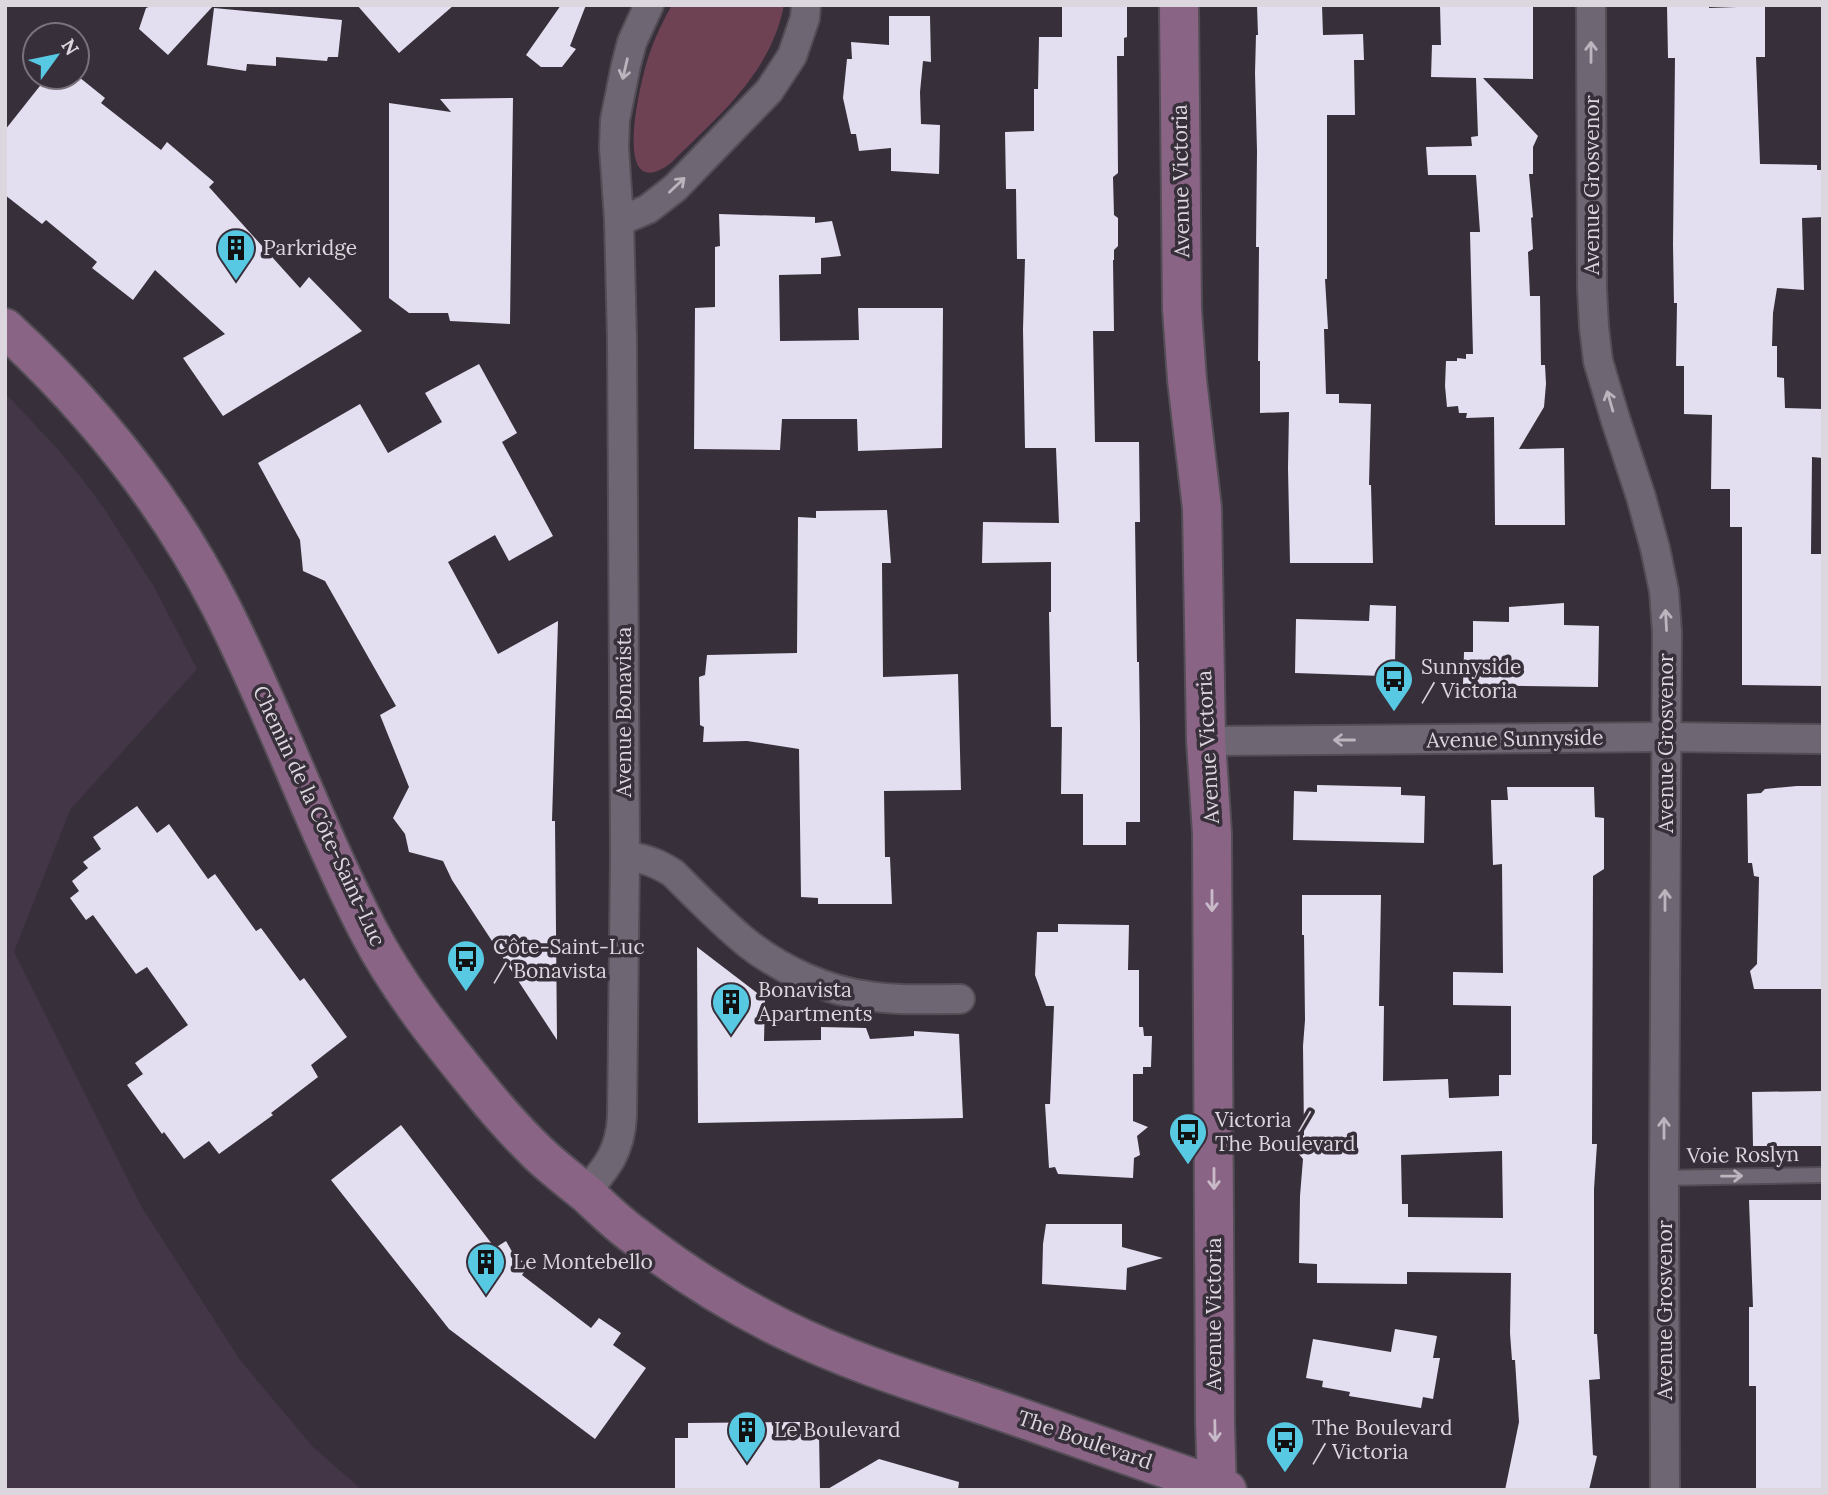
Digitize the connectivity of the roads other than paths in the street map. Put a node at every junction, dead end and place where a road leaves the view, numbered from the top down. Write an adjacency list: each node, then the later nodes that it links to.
1 (649, 5): 5 (street, Avenue Bonavista, one-way to 5)
2 (806, 5): 5 (street, one-way to 2)
3 (1179, 5): 9 (main road, Avenue Victoria)
4 (1591, 5): 7 (street, Avenue Grosvenor, one-way to 4)
5 (619, 220): 10 (street, Avenue Bonavista)
6 (5, 328): 14 (main road, Chemin de la Côte-Saint-Luc)
7 (1666, 737): 8 (street, Avenue Sunnyside); 9 (street, Avenue Sunnyside, one-way to 9); 13 (street, Avenue Grosvenor, one-way to 7)
8 (1823, 739)
9 (1206, 741): 16 (main road, Avenue Victoria, one-way to 16)
10 (625, 856): 11 (street); 14 (street, Avenue Bonavista)
11 (960, 999)
12 (1823, 1175): 13 (lane, Voie Roslyn, one-way to 12)
13 (1664, 1178): 17 (street, Avenue Grosvenor)
14 (585, 1193): 15 (main road, Chemin de la Côte-Saint-Luc)
15 (982, 1405): 16 (main road, The Boulevard)
16 (1220, 1489)
17 (1665, 1490)

